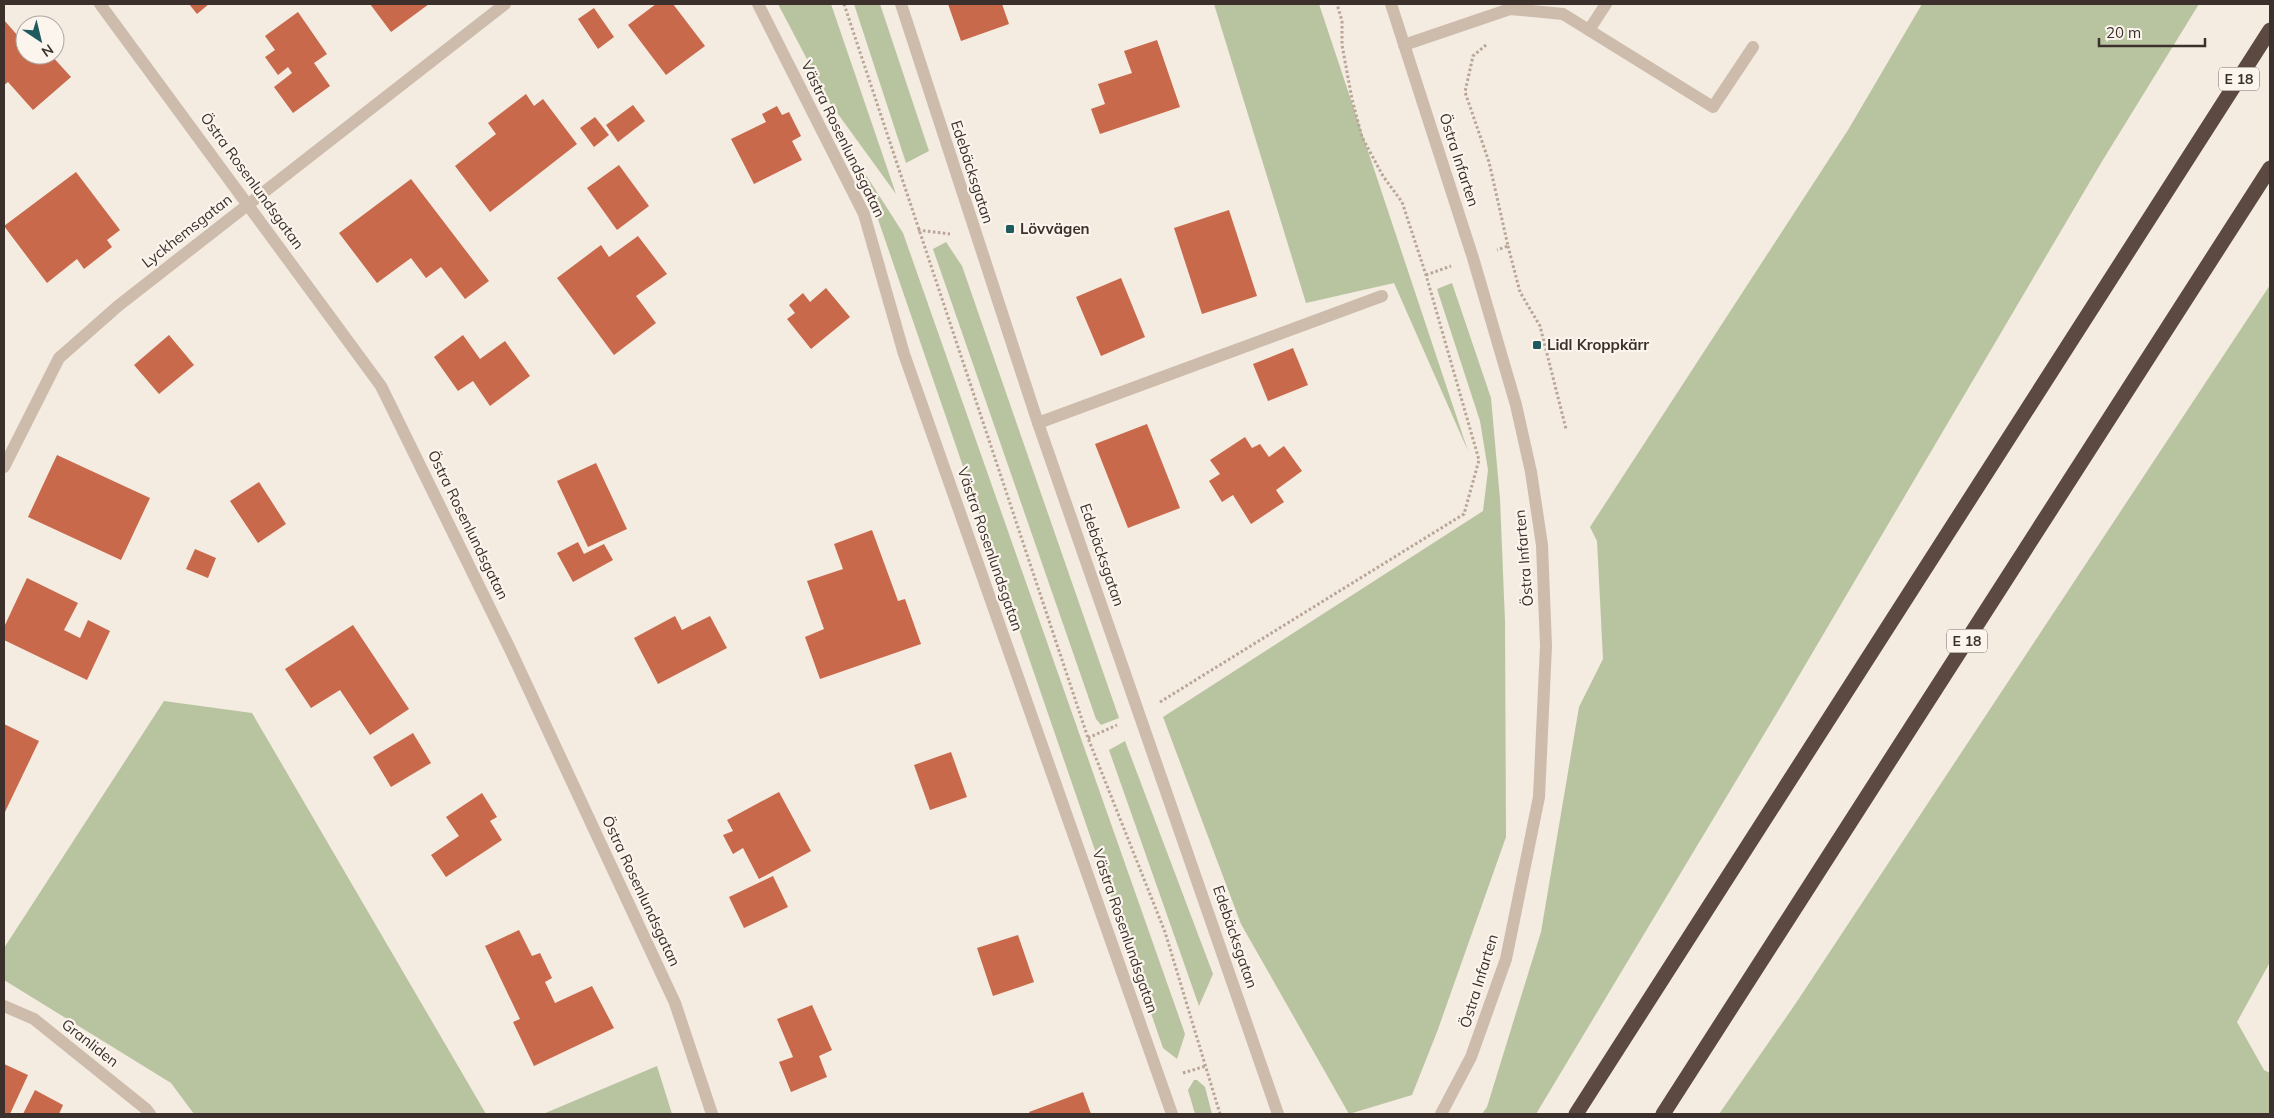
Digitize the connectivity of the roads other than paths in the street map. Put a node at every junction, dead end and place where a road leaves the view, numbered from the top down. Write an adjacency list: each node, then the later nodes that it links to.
1 (100, 4): 12 (street, Östra Rosenlundsgatan)
2 (505, 4): 12 (street, Lyckhemsgatan)
3 (758, 4): 19 (street, Västra Rosenlundsgatan)
4 (901, 4): 14 (street, Edebäcksgatan)
5 (1391, 4): 9 (street, Östra Infarten)
6 (1606, 4): 7 (street)
7 (1589, 30): 9 (street); 10 (street)
8 (2270, 30): 22 (highway, E 18)
9 (1404, 45): 21 (street, Östra Infarten)
10 (1753, 47)
11 (2270, 168): 23 (highway, E 18)
12 (248, 203): 15 (street, Lyckhemsgatan); 18 (street, Östra Rosenlundsgatan)
13 (1382, 296): 14 (street)
14 (1038, 423): 20 (street, Edebäcksgatan)
15 (4, 468)
16 (4, 1006): 17 (street, Granliden)
17 (150, 1114)
18 (712, 1114)
19 (1172, 1114)
20 (1278, 1114)
21 (1441, 1114)
22 (1576, 1114)
23 (1663, 1114)

